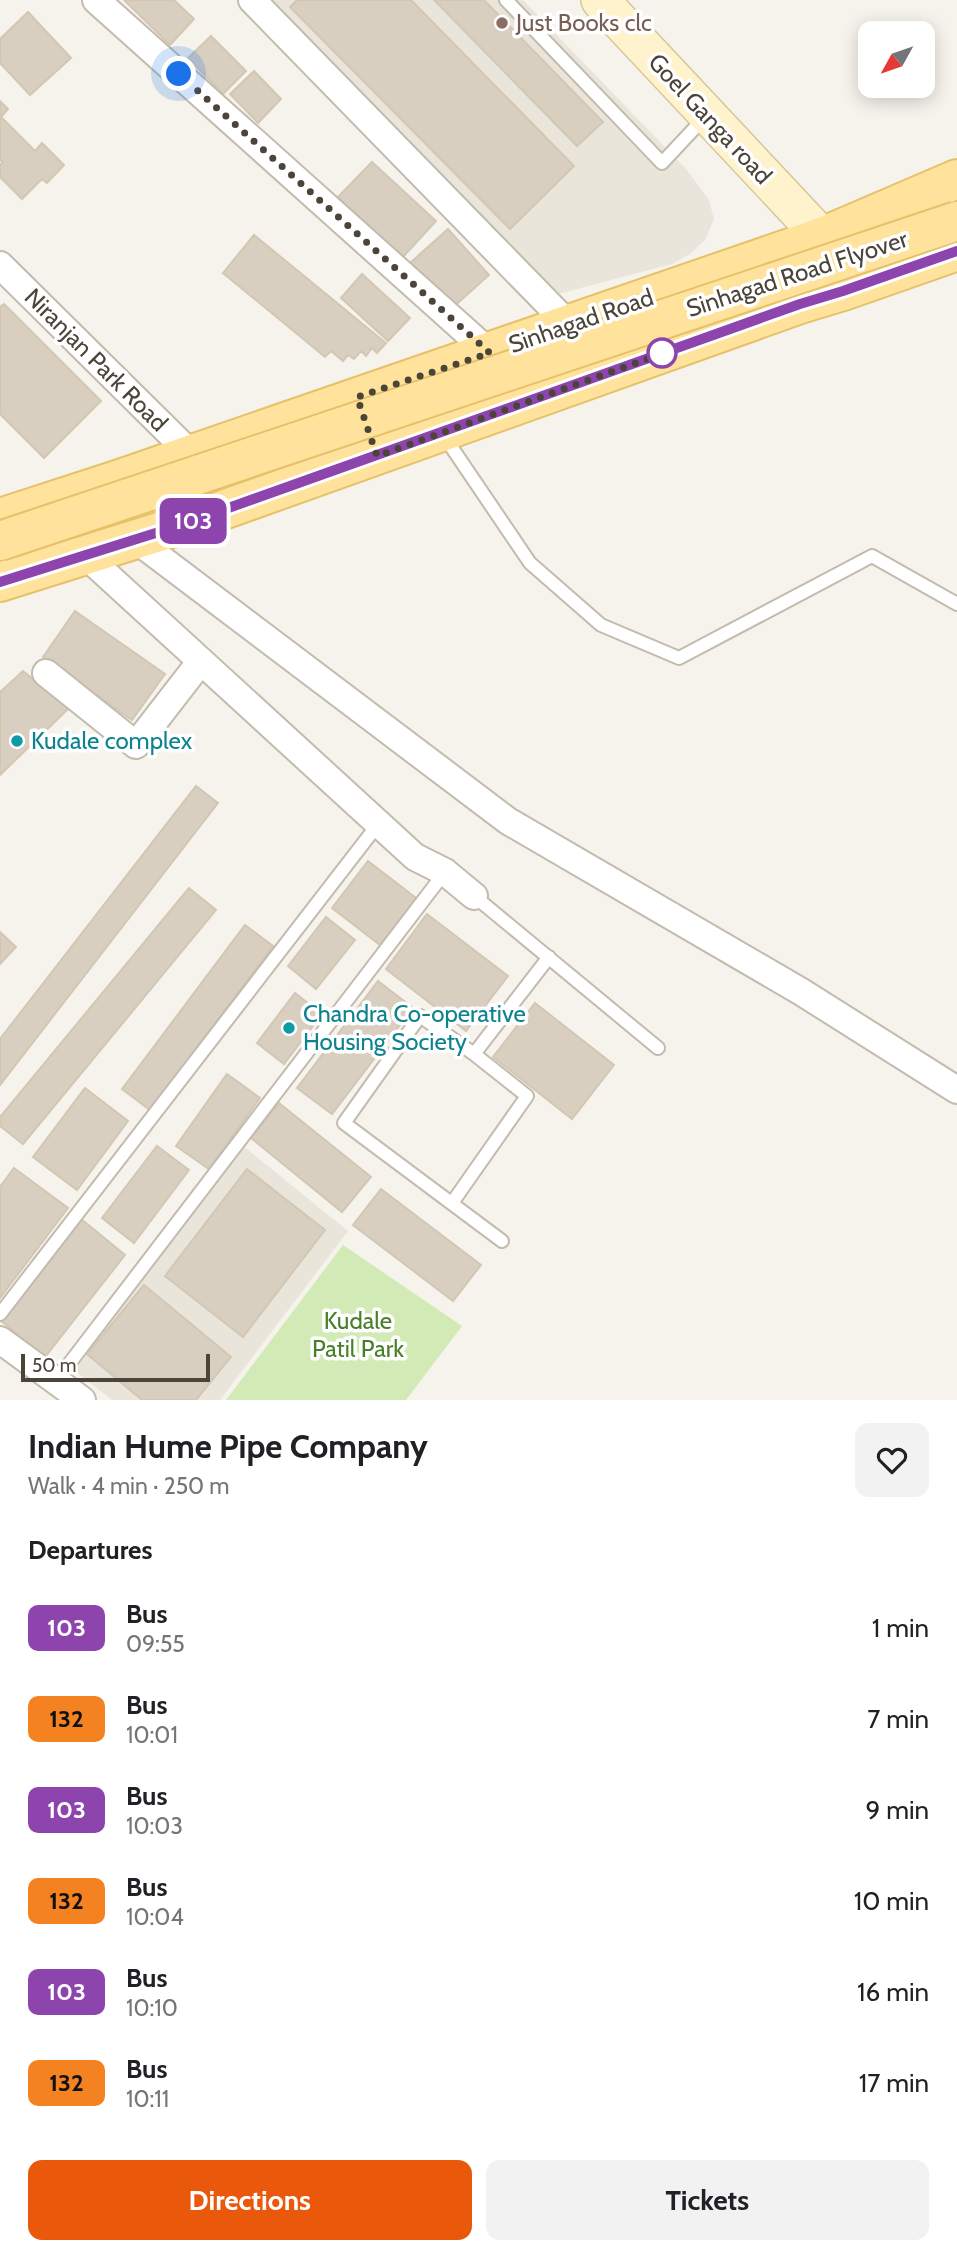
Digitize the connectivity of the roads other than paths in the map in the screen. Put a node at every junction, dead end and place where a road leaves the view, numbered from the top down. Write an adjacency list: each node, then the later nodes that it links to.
1 (96, 0): 14 (street)
2 (252, 0): 13 (street)
3 (506, 0): 5 (lane)
4 (600, 0): 5 (street, Goel Ganga road)
5 (706, 116): 8 (street, Goel Ganga road)
6 (957, 178): 8 (main road, Sinhagad Road)
7 (957, 221): 22 (main road, Sinhagad Road Flyover, bridge)
8 (822, 237): 11 (street); 13 (main road, Sinhagad Road)
9 (957, 251): 11 (main road)
10 (0, 265): 17 (street, Niranjan Park Road)
11 (843, 291): 12 (main road)
12 (800, 304): 16 (main road); 24 (main road, Sinhagad Road Flyover)
13 (569, 325): 14 (main road, Sinhagad Road)
14 (490, 353): 15 (main road, Sinhagad Road)
15 (357, 397): 17 (main road, Sinhagad Road); 18 (main road)
16 (442, 433): 18 (main road); 26 (lane)
17 (192, 455): 19 (main road, Sinhagad Road)
18 (377, 456): 21 (main road)
19 (117, 481): 20 (main road, Sinhagad Road); 21 (main road)
20 (0, 518)
21 (135, 539): 23 (main road); 35 (street)
22 (0, 541)
23 (85, 555): 25 (main road); 27 (street)
24 (0, 562)
25 (0, 582)
26 (957, 604)
27 (201, 661): 28 (street); 29 (street)
28 (46, 673)
29 (379, 823): 30 (street); 38 (lane)
30 (445, 872): 31 (street); 40 (lane)
31 (474, 896): 32 (lane)
32 (549, 957): 33 (lane); 34 (lane)
33 (658, 1048)
34 (474, 1054): 36 (lane); 36 (lane)
35 (957, 1090)
36 (452, 1203): 37 (lane)
37 (502, 1241)
38 (0, 1314)
39 (0, 1340): 40 (street)
40 (56, 1381): 41 (street)
41 (82, 1400)

